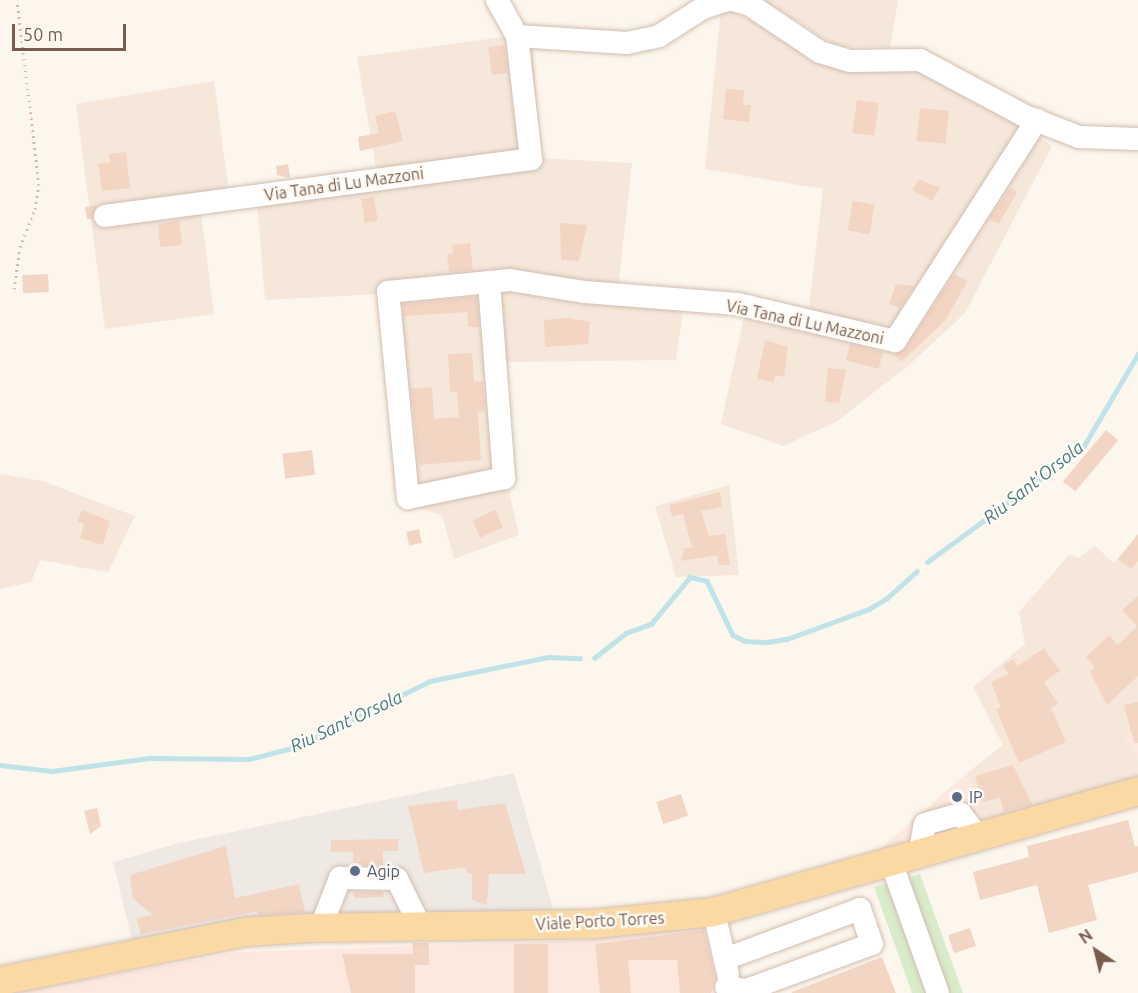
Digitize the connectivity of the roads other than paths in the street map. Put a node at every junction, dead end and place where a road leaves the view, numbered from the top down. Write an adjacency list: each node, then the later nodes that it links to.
1 (497, 0): 4 (street, Via Tana di Lu Mazzoni)
2 (727, 0): 4 (street)
3 (733, 0): 5 (street)
4 (517, 36): 7 (street, Via Tana di Lu Mazzoni)
5 (1037, 120): 6 (street); 8 (street, Via Tana di Lu Mazzoni)
6 (1138, 139)
7 (105, 216)
8 (489, 282): 8 (street, Via Tana di Lu Mazzoni)
9 (1136, 794): 10 (main road, Viale Porto Torres)
10 (890, 859): 11 (main road, Viale Porto Torres); 19 (street)
11 (714, 912): 12 (main road, Viale Porto Torres); 14 (street)
12 (420, 926): 13 (main road, Viale Porto Torres); 13 (street)
13 (321, 927): 15 (main road, Viale Porto Torres)
14 (724, 959): 18 (street); 18 (street)
15 (49, 971): 16 (main road, Viale Porto Torres); 17 (main road, Viale Porto Torres)
16 (0, 975)
17 (0, 981)
18 (725, 990)
19 (938, 993)

